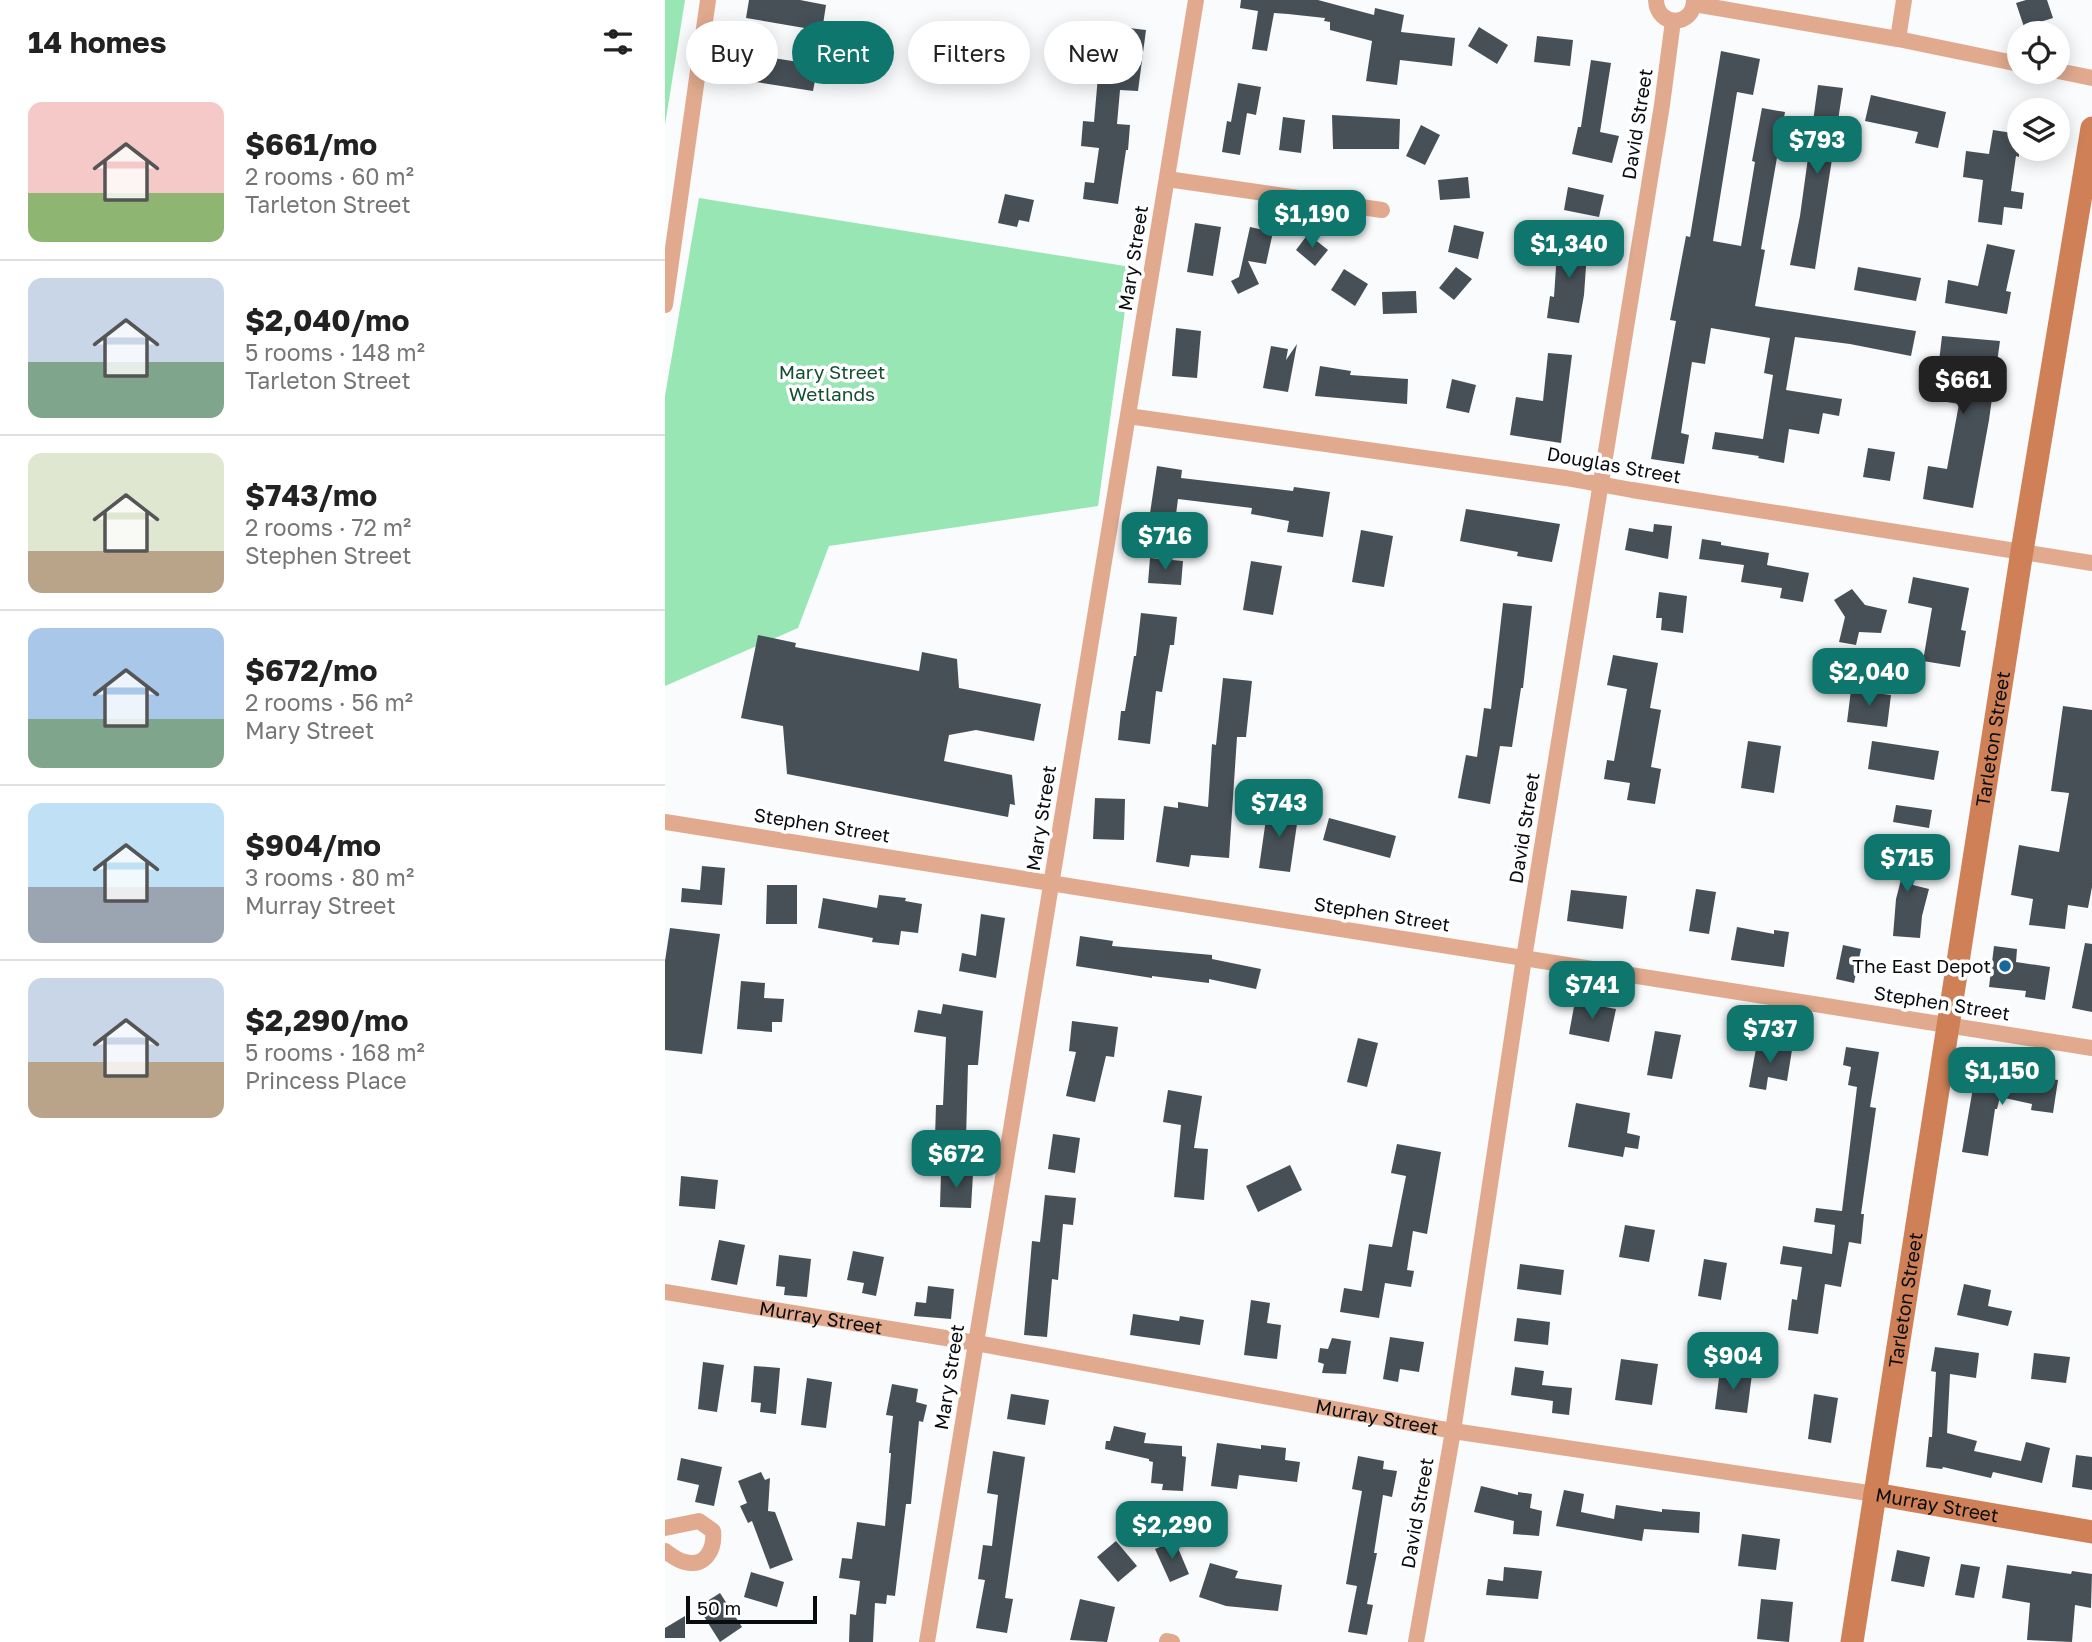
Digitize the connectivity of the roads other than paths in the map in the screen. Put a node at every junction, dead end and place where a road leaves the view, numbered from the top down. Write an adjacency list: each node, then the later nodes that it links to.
1 (708, 0): 14 (street)
2 (1196, 0): 12 (street, Mary Street)
3 (1656, 0): 6 (street)
4 (1904, 0): 7 (street)
5 (1694, 2): 6 (street); 7 (street)
6 (1673, 21): 16 (street, David Street)
7 (1898, 39): 8 (street)
8 (2007, 62)
9 (2070, 73): 10 (street)
10 (2092, 78)
11 (2092, 128): 17 (main road, Tarleton Street)
12 (1167, 179): 13 (street); 15 (street, Mary Street)
13 (1382, 210)
14 (665, 305)
15 (1128, 416): 16 (street, Douglas Street); 20 (street, Mary Street)
16 (1601, 484): 17 (street, Douglas Street); 21 (street, David Street)
17 (2022, 551): 18 (street, Douglas Street); 22 (main road, Tarleton Street)
18 (2092, 563)
19 (665, 822): 20 (street, Stephen Street)
20 (1051, 883): 21 (street, Stephen Street); 25 (street, Mary Street)
21 (1524, 958): 22 (street, Stephen Street); 26 (street, David Street)
22 (1949, 1026): 23 (street, Stephen Street); 27 (main road, Tarleton Street)
23 (2092, 1048)
24 (665, 1292): 25 (street, Murray Street)
25 (976, 1343): 26 (street, Murray Street); 31 (street, Mary Street)
26 (1453, 1431): 27 (street, Murray Street); 32 (street, David Street)
27 (1875, 1494): 29 (main road, Murray Street); 33 (main road, Tarleton Street)
28 (665, 1528): 30 (street)
29 (2092, 1532)
30 (665, 1551)
31 (927, 1642)
32 (1416, 1642)
33 (1851, 1642)

